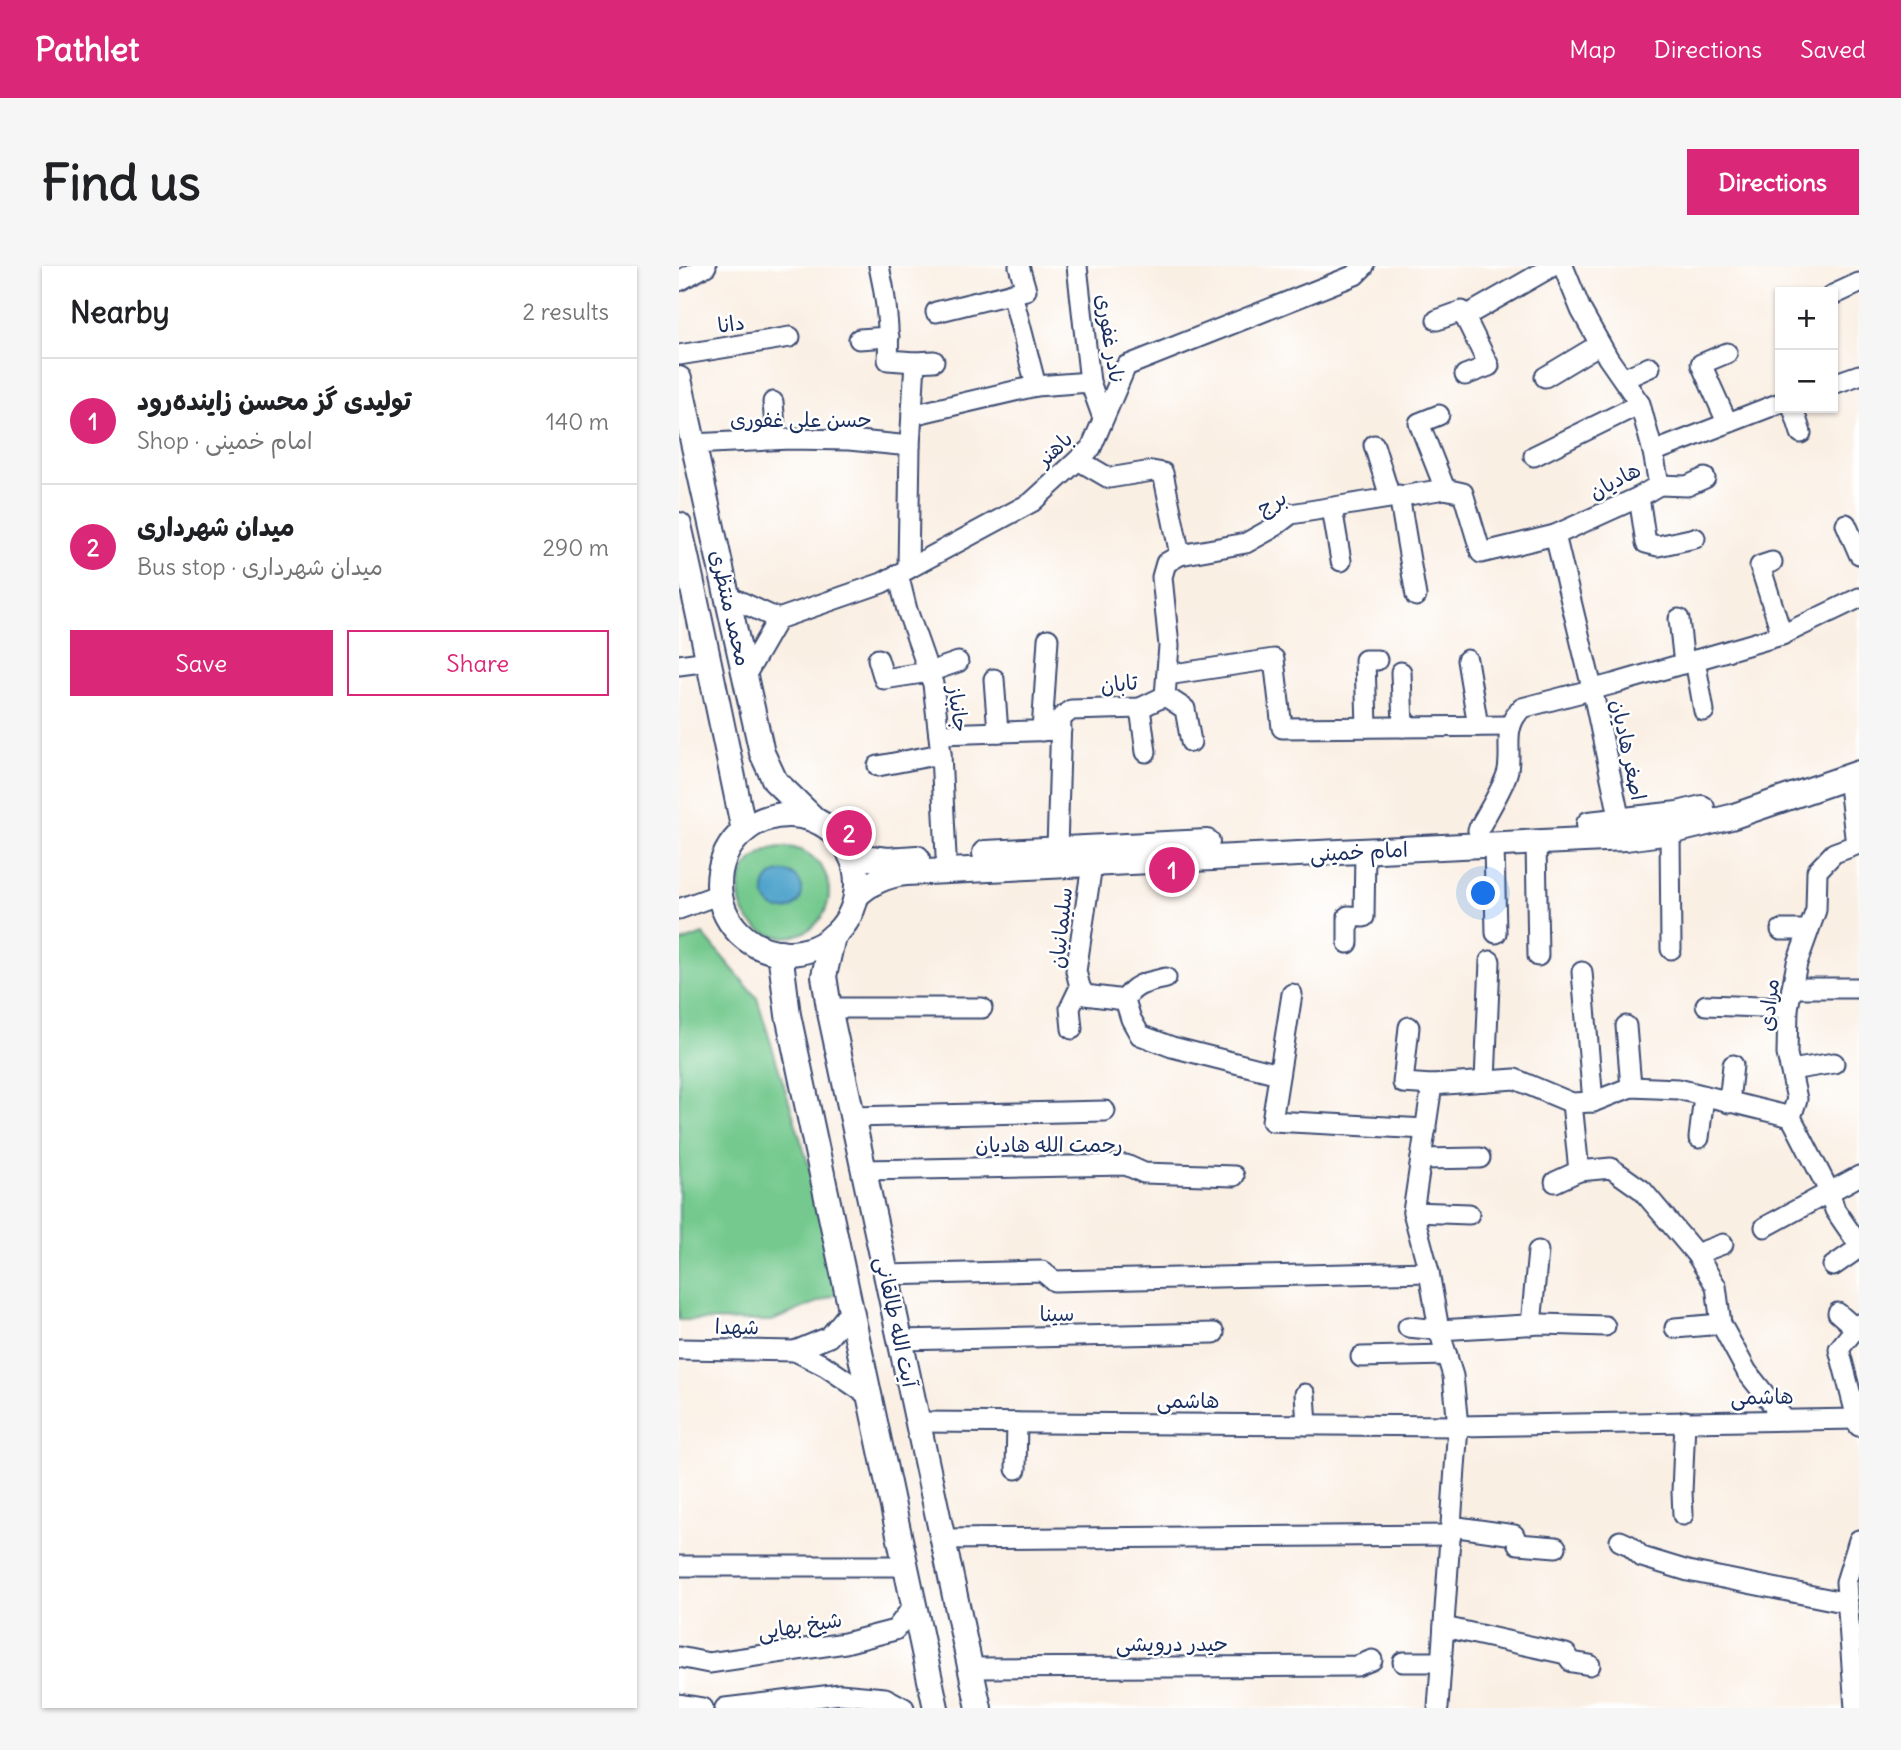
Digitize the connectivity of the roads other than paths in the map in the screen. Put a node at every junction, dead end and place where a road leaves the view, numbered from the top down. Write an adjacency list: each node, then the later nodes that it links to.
1 (706, 266): 8 (street)
2 (879, 266): 16 (street)
3 (1019, 266): 10 (street)
4 (1077, 266): 27 (street, نادر غفوری)
5 (1364, 266): 36 (street, باهنر)
6 (1553, 266): 13 (street)
7 (1563, 266): 18 (street, هادیان)
8 (679, 281)
9 (1859, 284): 11 (street)
10 (1012, 293): 12 (street); 29 (street)
11 (1838, 293)
12 (936, 312)
13 (1464, 317): 14 (street); 22 (street)
14 (1437, 320)
15 (790, 337): 20 (street, دانا)
16 (889, 337): 17 (street); 34 (street, جانباز)
17 (859, 339)
18 (1600, 344): 24 (street); 26 (street, هادیان)
19 (1727, 353): 37 (street)
20 (679, 355)
21 (1650, 367): 26 (street)
22 (1465, 375)
23 (1859, 375): 28 (street)
24 (1545, 376)
25 (679, 379): 40 (main road, محمد منتظری)
26 (1623, 379): 31 (street, هادیان)
27 (1090, 382): 29 (street); 36 (street, نادر غفوری)
28 (1838, 382)
29 (1036, 386): 34 (street)
30 (772, 402): 39 (street)
31 (1640, 404): 43 (street, هادیان); 44 (street)
32 (1775, 405): 37 (street)
33 (1795, 413): 38 (street)
34 (912, 415): 42 (street, جانباز)
35 (1439, 415): 48 (street)
36 (1103, 418): 45 (street, باهنر)
37 (1727, 422): 43 (street)
38 (1801, 433)
39 (776, 439): 40 (street, حسن علی غفوری); 42 (street, حسن علی غفوری)
40 (692, 444): 61 (main road, محمد منتظری)
41 (1374, 445): 49 (street)
42 (910, 446): 60 (street, جانباز)
43 (1653, 452): 47 (street, هادیان)
44 (1534, 456)
45 (1078, 460): 57 (street); 60 (street, باهنر)
46 (1705, 478): 47 (street)
47 (1659, 485): 50 (street, هادیان)
48 (1445, 489): 49 (street, برج); 54 (street)
49 (1395, 496): 51 (street, برج); 62 (street)
50 (1639, 497): 54 (street, هادیان); 55 (street)
51 (1332, 508): 57 (street, برج); 58 (street)
52 (1846, 524): 56 (street)
53 (679, 525): 71 (main road, محمد منتظری)
54 (1555, 535): 80 (street)
55 (1695, 538)
56 (1859, 554)
57 (1179, 555): 77 (street, تابان)
58 (1341, 561)
59 (1772, 562): 66 (street)
60 (903, 572): 64 (street, باهنر); 75 (street, جانباز)
61 (728, 596): 64 (street); 78 (main road, محمد منتظری)
62 (1416, 596)
63 (1859, 598): 66 (street)
64 (778, 619): 78 (street)
65 (1679, 619): 73 (street)
66 (1782, 635): 73 (street)
67 (1048, 639): 88 (street)
68 (878, 660): 75 (street)
69 (1377, 660): 86 (street)
70 (1467, 660): 84 (street)
71 (709, 661): 74 (street); 98 (main road, محمد منتظری)
72 (958, 662): 75 (street)
73 (1689, 662): 80 (street); 83 (street)
74 (679, 665)
75 (929, 672): 90 (street, جانباز)
76 (1401, 672): 87 (street)
77 (1167, 675): 81 (street, تابان); 86 (street)
78 (745, 676): 96 (main road, محمد منتظری)
79 (994, 679): 89 (street)
80 (1593, 688): 85 (street); 97 (street, اصغر هادیان)
81 (1165, 696): 82 (street, تابان); 91 (street)
82 (1140, 708): 88 (street, تابان); 92 (street)
83 (1704, 711)
84 (1478, 726): 85 (street); 87 (street)
85 (1511, 726): 100 (street)
86 (1367, 727): 87 (street)
87 (1403, 727)
88 (1051, 731): 89 (street); 102 (street)
89 (997, 732): 90 (street)
90 (939, 734): 93 (street, جانباز)
91 (1191, 742)
92 (1146, 752)
93 (941, 754): 94 (street); 105 (street, جانباز)
94 (878, 766)
95 (1855, 769): 97 (main road, امام خمینی); 99 (main road, امام خمینی); 111 (street, مرادی)
96 (815, 820): 98 (main road); 104 (main road)
97 (1620, 821): 100 (main road, امام خمینی)
98 (744, 831): 107 (main road)
99 (1670, 832): 101 (main road, امام خمینی); 115 (street)
100 (1483, 840): 101 (main road, امام خمینی); 102 (main road, امام خمینی); 103 (main road, امام خمینی); 112 (street)
101 (1536, 842): 117 (street)
102 (1057, 849): 105 (main road, امام خمینی)
103 (1365, 851): 106 (main road, امام خمینی); 114 (street)
104 (851, 856): 105 (main road, امام خمینی); 108 (main road)
105 (946, 856)
106 (1091, 865): 108 (main road, امام خمینی); 121 (street, سلیمانیان)
107 (720, 894): 109 (street); 116 (main road)
108 (856, 897): 113 (main road)
109 (679, 909)
110 (1781, 930): 111 (street)
111 (1808, 930): 124 (street, مرادی)
112 (1496, 933)
113 (833, 936): 116 (main road); 127 (main road, آیت الله طالقانی)
114 (1348, 943)
115 (1671, 949)
116 (780, 953): 166 (main road, آیت الله طالقانی)
117 (1538, 956)
118 (1490, 961): 136 (street)
119 (1582, 972): 140 (street)
120 (1166, 978): 125 (street)
121 (1080, 987): 125 (street, سلیمانیان); 131 (street)
122 (1859, 988): 124 (street)
123 (1292, 994): 135 (street)
124 (1790, 998): 126 (street); 134 (street, مرادی)
125 (1125, 1000): 135 (street)
126 (1706, 1005)
127 (829, 1008): 128 (street); 144 (main road, آیت الله طالقانی)
128 (982, 1008)
129 (1626, 1026): 138 (street)
130 (1409, 1027): 137 (street)
131 (1072, 1029)
132 (1834, 1063): 134 (street)
133 (1733, 1065): 142 (street)
134 (1791, 1070): 145 (street, مرادی)
135 (1279, 1073): 146 (street)
136 (1485, 1081): 137 (street); 141 (street)
137 (1432, 1085): 146 (street)
138 (1630, 1087): 139 (street); 140 (street)
139 (1704, 1096): 142 (street); 147 (street)
140 (1593, 1102): 141 (street)
141 (1572, 1103): 151 (street)
142 (1729, 1103): 145 (street)
143 (1105, 1111): 144 (street)
144 (852, 1117): 150 (main road, آیت الله طالقانی)
145 (1791, 1118): 155 (street)
146 (1426, 1129): 149 (street)
147 (1699, 1138)
148 (1480, 1158): 149 (street)
149 (1421, 1159): 156 (street)
150 (864, 1170): 152 (street, رحمت الله هادیان); 165 (main road, آیت الله طالقانی)
151 (1579, 1171): 154 (street); 162 (street)
152 (1234, 1176)
153 (1859, 1176): 155 (street)
154 (1555, 1182)
155 (1829, 1191): 158 (street); 160 (street)
156 (1413, 1212): 157 (street); 164 (street)
157 (1469, 1214)
158 (1765, 1227)
159 (1723, 1244): 162 (street)
160 (1859, 1246): 163 (street)
161 (1538, 1251): 169 (street)
162 (1696, 1254): 168 (street)
163 (1833, 1266)
164 (1429, 1272): 165 (street); 174 (street)
165 (886, 1275): 176 (main road, آیت الله طالقانی)
166 (851, 1310): 178 (street); 182 (main road, آیت الله طالقانی)
167 (1838, 1313): 171 (street)
168 (1721, 1324): 173 (street); 183 (street)
169 (1531, 1325): 170 (street); 174 (street)
170 (1605, 1326)
171 (1857, 1326): 186 (street)
172 (1408, 1327): 174 (street)
173 (1675, 1328)
174 (1439, 1330): 179 (street)
175 (1214, 1333): 176 (street, سینا)
176 (900, 1340): 184 (main road, آیت الله طالقانی)
177 (679, 1349): 178 (street, شهدا)
178 (795, 1351): 182 (street)
179 (1447, 1355): 180 (street); 189 (street)
180 (1361, 1357)
181 (1305, 1394): 188 (street)
182 (869, 1396): 198 (main road, آیت الله طالقانی)
183 (1785, 1420): 185 (street, هاشمی); 186 (street, هاشمی)
184 (918, 1422): 187 (street, هاشمی); 193 (main road, آیت الله طالقانی)
185 (1685, 1422): 189 (street, هاشمی); 191 (street)
186 (1858, 1422)
187 (1017, 1423): 188 (street, هاشمی); 190 (street)
188 (1307, 1425): 189 (street, هاشمی)
189 (1458, 1426): 192 (street)
190 (1016, 1469)
191 (1683, 1515)
192 (1451, 1531): 193 (street); 196 (street); 201 (street)
193 (943, 1539): 207 (main road, آیت الله طالقانی)
194 (1859, 1540): 199 (street)
195 (1620, 1541): 199 (street)
196 (1556, 1546)
197 (679, 1566): 198 (street)
198 (906, 1566): 200 (main road, آیت الله طالقانی)
199 (1848, 1603): 208 (street)
200 (915, 1604): 202 (street, شیخ بهایی); 213 (main road, آیت الله طالقانی)
201 (1444, 1627): 205 (street); 206 (street)
202 (679, 1657)
203 (1372, 1660): 207 (street, حیدر درویشی)
204 (1403, 1662): 205 (street)
205 (1442, 1662): 215 (street)
206 (1590, 1665)
207 (970, 1668): 214 (main road, آیت الله طالقانی)
208 (1856, 1702)
209 (679, 1704): 210 (street)
210 (703, 1708)
211 (725, 1708): 212 (street)
212 (904, 1708)
213 (936, 1708)
214 (979, 1708)
215 (1438, 1708)

